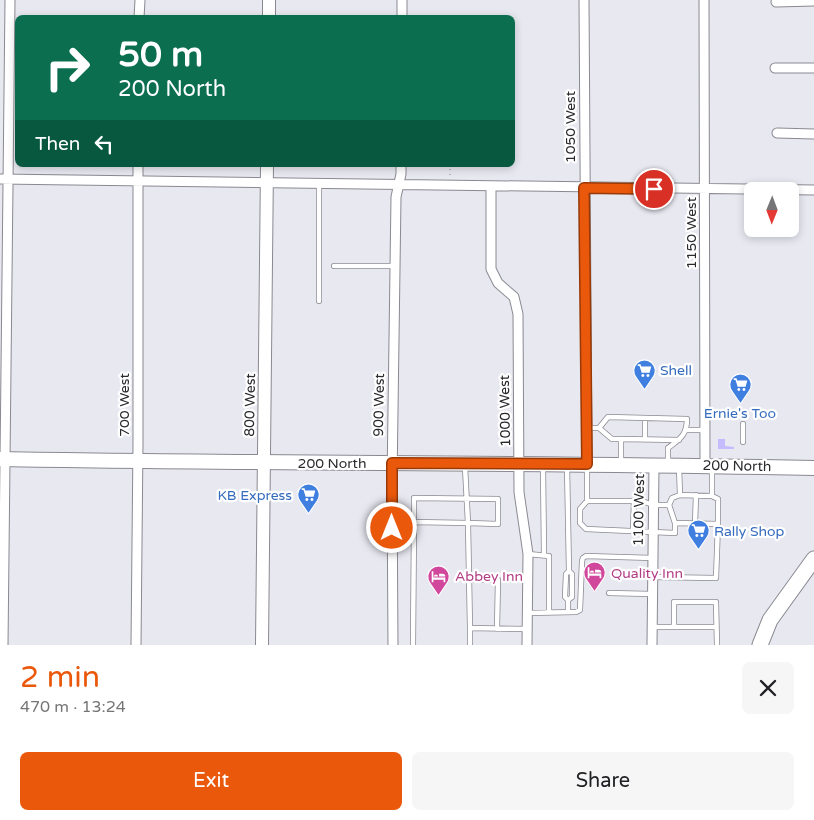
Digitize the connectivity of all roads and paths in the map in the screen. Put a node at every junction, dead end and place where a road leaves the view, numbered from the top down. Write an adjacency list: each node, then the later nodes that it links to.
1 (10, 0): 21 (street)
2 (140, 0): 9 (street)
3 (269, 0): 10 (street)
4 (402, 0): 11 (street)
5 (584, 0): 27 (street, 1050 West)
6 (704, 0): 28 (street, 1150 West)
7 (814, 1): 8 (street)
8 (776, 2)
9 (139, 15)
10 (268, 15)
11 (402, 15)
12 (775, 68): 13 (street)
13 (814, 68)
14 (777, 133): 15 (street)
15 (814, 134)
16 (138, 167): 22 (street, 700 West)
17 (267, 167): 23 (street, 800 West)
18 (401, 167): 25 (street, 900 West)
19 (450, 167): 20 (path)
20 (450, 176)
21 (4, 179): 22 (street); 43 (street)
22 (138, 182): 23 (street); 44 (street, 700 West)
23 (267, 184): 24 (street); 45 (street, 800 West)
24 (319, 185): 25 (street); 32 (lane)
25 (398, 186): 26 (street); 31 (street, 900 West)
26 (491, 186): 27 (street); 48 (street, 1000 West)
27 (584, 188): 28 (street); 35 (street, 1050 West)
28 (704, 190): 29 (street); 38 (street, 1150 West)
29 (814, 190)
30 (334, 266): 31 (lane)
31 (395, 266): 46 (street, 900 West)
32 (319, 301)
33 (645, 418): 36 (lane); 37 (lane); 40 (lane)
34 (743, 424): 42 (lane)
35 (588, 428): 36 (lane); 51 (street, 1050 West)
36 (599, 428): 39 (lane)
37 (687, 430): 38 (lane); 41 (lane)
38 (706, 430): 55 (street, 1150 West)
39 (621, 439): 40 (lane); 52 (lane)
40 (645, 439): 41 (lane)
41 (679, 440): 54 (lane)
42 (743, 442)
43 (3, 459): 44 (main road, 200 North); 74 (street)
44 (138, 461): 45 (main road, 200 North); 94 (street, 700 West)
45 (264, 462): 46 (main road, 200 North); 95 (street, 800 West)
46 (392, 463): 47 (main road, 200 North); 70 (street, 900 West)
47 (465, 463): 48 (main road, 200 North); 60 (lane)
48 (520, 463): 49 (main road, 200 North); 75 (street, 1000 West)
49 (543, 463): 50 (main road, 200 North); 76 (lane)
50 (567, 464): 51 (main road, 200 North); 85 (lane)
51 (587, 464): 52 (main road, 200 North); 61 (lane)
52 (621, 465): 53 (main road, 200 North)
53 (654, 465): 54 (main road, 200 North); 63 (street, 1100 West)
54 (674, 466): 55 (main road, 200 North); 57 (lane)
55 (708, 466): 56 (main road, 200 North); 59 (lane)
56 (814, 468)
57 (680, 495): 58 (lane); 64 (lane)
58 (696, 496): 59 (lane); 68 (lane)
59 (712, 496): 69 (lane)
60 (466, 498): 65 (lane); 66 (lane); 66 (lane)
61 (587, 501): 62 (lane); 72 (lane)
62 (634, 502): 63 (lane); 72 (lane)
63 (653, 504): 64 (lane); 73 (street, 1100 West)
64 (669, 505): 67 (lane)
65 (414, 522): 66 (lane); 71 (lane)
66 (468, 523): 81 (lane)
67 (675, 524): 68 (lane); 73 (lane)
68 (695, 524): 69 (lane)
69 (718, 524): 79 (lane)
70 (392, 528): 71 (lane); 96 (street, 900 West)
71 (414, 528): 97 (lane)
72 (633, 531): 73 (lane)
73 (653, 533): 77 (street, 1100 West)
74 (2, 553): 93 (street)
75 (528, 554): 76 (lane); 86 (street, 1000 West)
76 (544, 555): 84 (lane)
77 (653, 558): 79 (street, 1100 West); 85 (lane)
78 (814, 559): 102 (highway)
79 (653, 577): 83 (street, 1100 West)
80 (814, 578): 103 (highway)
81 (470, 579): 90 (lane); 91 (lane)
82 (609, 594): 83 (lane)
83 (652, 594): 87 (street, 1100 West)
84 (549, 612): 85 (lane); 86 (lane)
85 (568, 612)
86 (527, 613): 92 (street, 1000 West)
87 (652, 627): 88 (lane); 100 (street, 1100 West)
88 (674, 627): 89 (lane); 89 (lane)
89 (716, 627): 101 (lane)
90 (470, 628): 91 (lane); 98 (lane)
91 (498, 629): 92 (lane)
92 (527, 630): 99 (street, 1000 West)
93 (3, 645)
94 (136, 645)
95 (262, 645)
96 (393, 645)
97 (412, 645)
98 (470, 645)
99 (527, 645)
100 (652, 645)
101 (717, 645)
102 (760, 645)
103 (770, 645)

